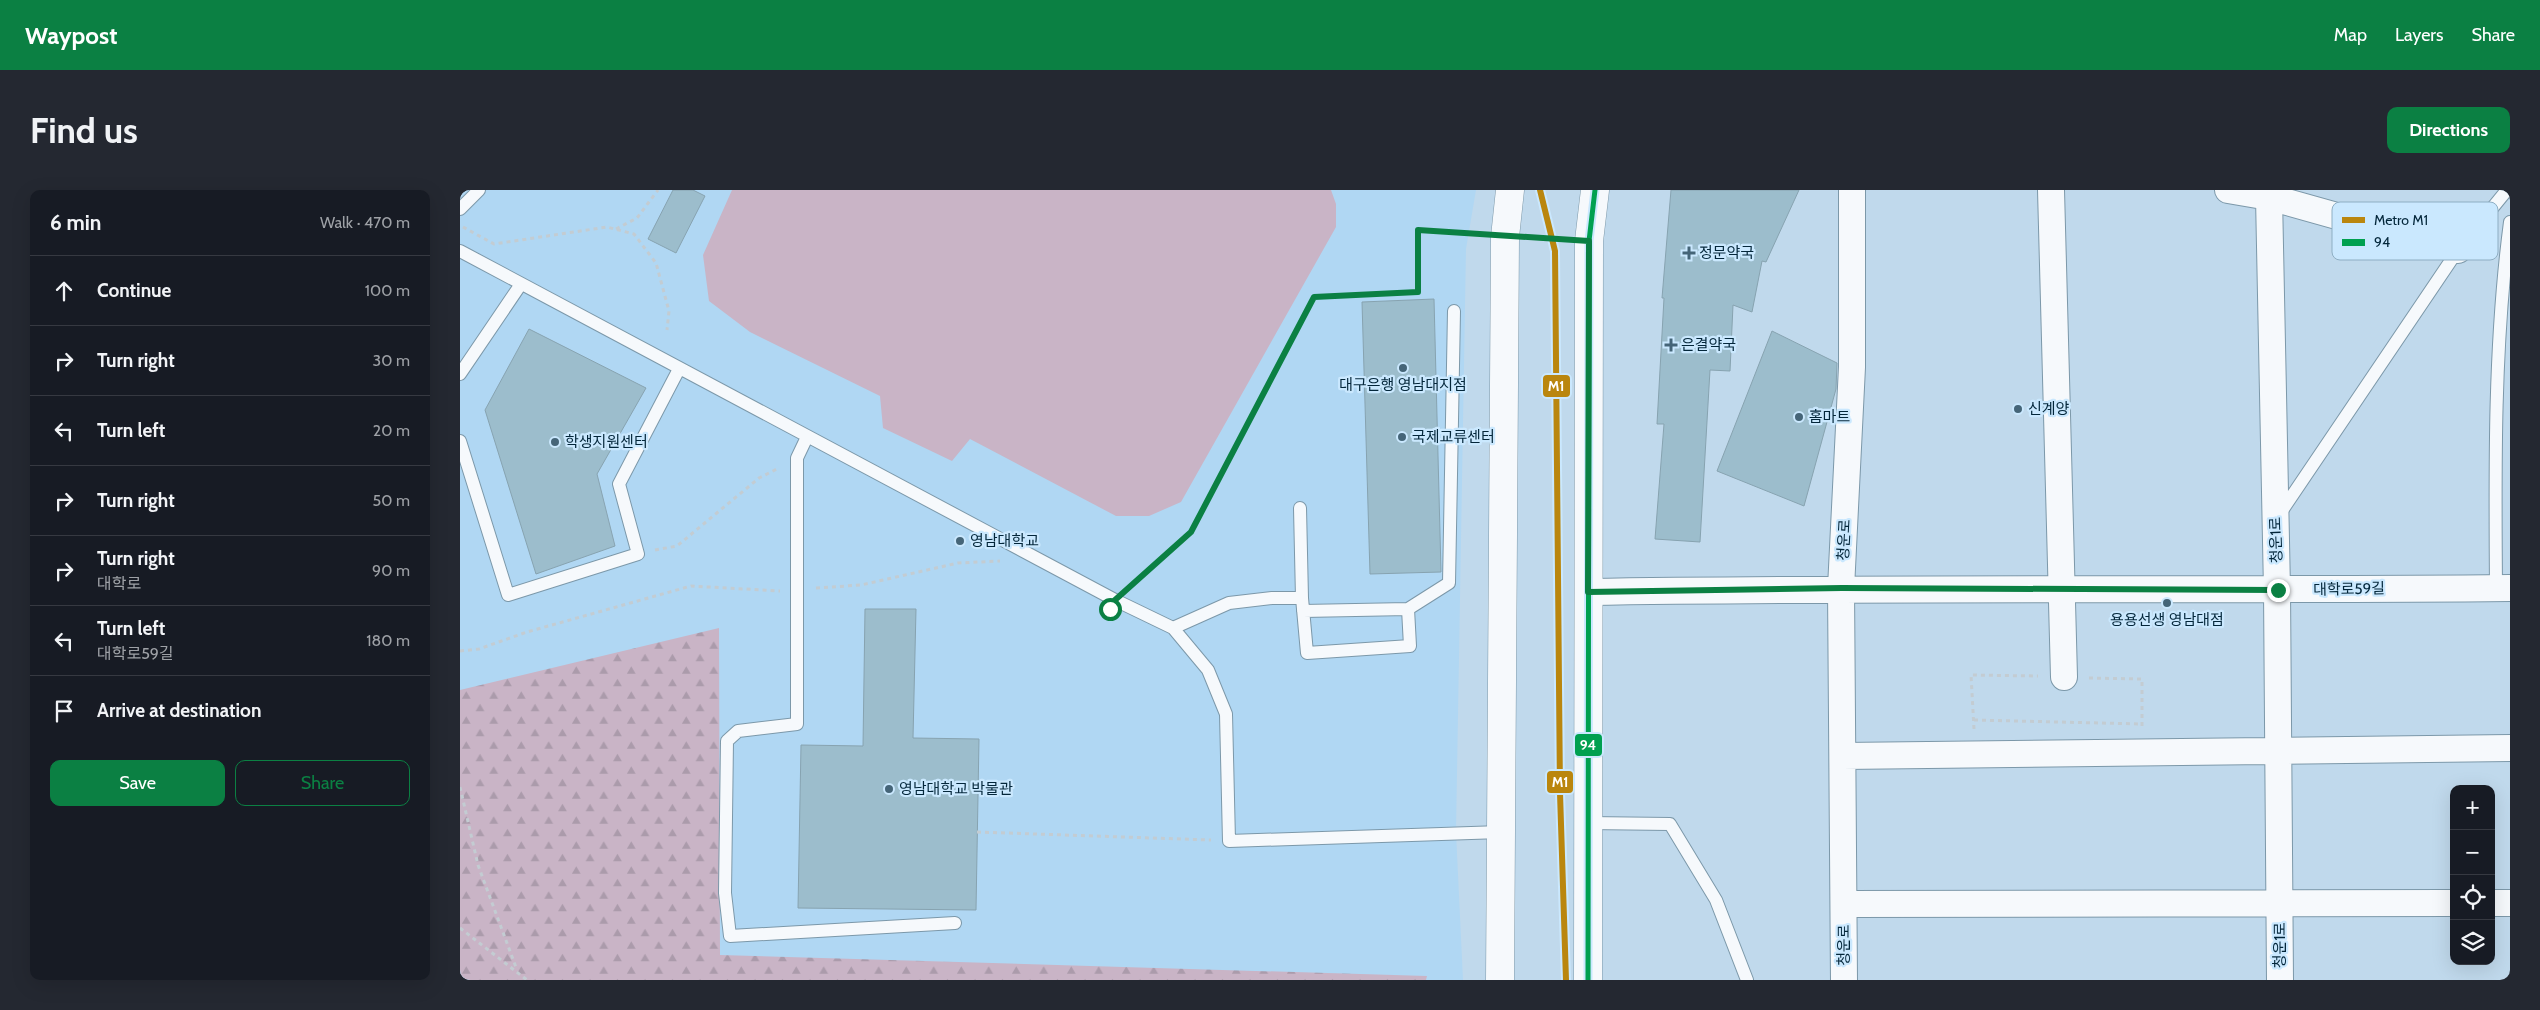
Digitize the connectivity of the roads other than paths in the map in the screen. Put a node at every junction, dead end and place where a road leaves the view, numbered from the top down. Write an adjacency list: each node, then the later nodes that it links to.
1 (479, 190): 10 (lane)
2 (1510, 190): 36 (main road)
3 (1595, 190): 27 (main road)
4 (1852, 190): 23 (street, 청운로)
5 (2051, 190): 24 (street)
6 (2228, 190): 8 (street)
7 (2507, 190): 9 (lane)
8 (2270, 193): 11 (street); 22 (street, 청운1로)
9 (2497, 202)
10 (460, 209)
11 (2332, 212)
12 (2510, 222): 25 (lane)
13 (460, 252): 15 (lane)
14 (2451, 260): 22 (lane)
15 (521, 284): 17 (lane); 18 (lane)
16 (1454, 311): 29 (lane)
17 (679, 369): 19 (lane); 20 (lane)
18 (460, 374)
19 (807, 437): 30 (lane); 42 (lane)
20 (460, 441)
21 (1300, 508): 28 (lane)
22 (2276, 520): 26 (street, 청운1로)
23 (1842, 588): 24 (street, 대학로59길); 27 (street, 대학로59길); 34 (street, 청운로)
24 (2060, 588): 26 (street, 대학로59길); 31 (street)
25 (2503, 588): 26 (street, 대학로59길)
26 (2278, 590): 33 (street, 청운1로)
27 (1588, 592): 35 (main road)
28 (1302, 605): 29 (lane); 29 (lane); 30 (lane)
29 (1408, 609)
30 (1173, 628): 36 (lane)
31 (2064, 677)
32 (2510, 748): 33 (street)
33 (2279, 750): 34 (street); 41 (street, 청운1로)
34 (1843, 756): 40 (street, 청운로)
35 (1588, 823): 44 (main road); 45 (lane)
36 (1501, 832): 43 (main road)
37 (2450, 903): 41 (street)
38 (2495, 903): 39 (street)
39 (2510, 903)
40 (1844, 904): 41 (street); 46 (street, 청운로)
41 (2280, 904): 47 (street, 청운1로)
42 (955, 923)
43 (1500, 980)
44 (1588, 980)
45 (1747, 980)
46 (1844, 980)
47 (2280, 980)

